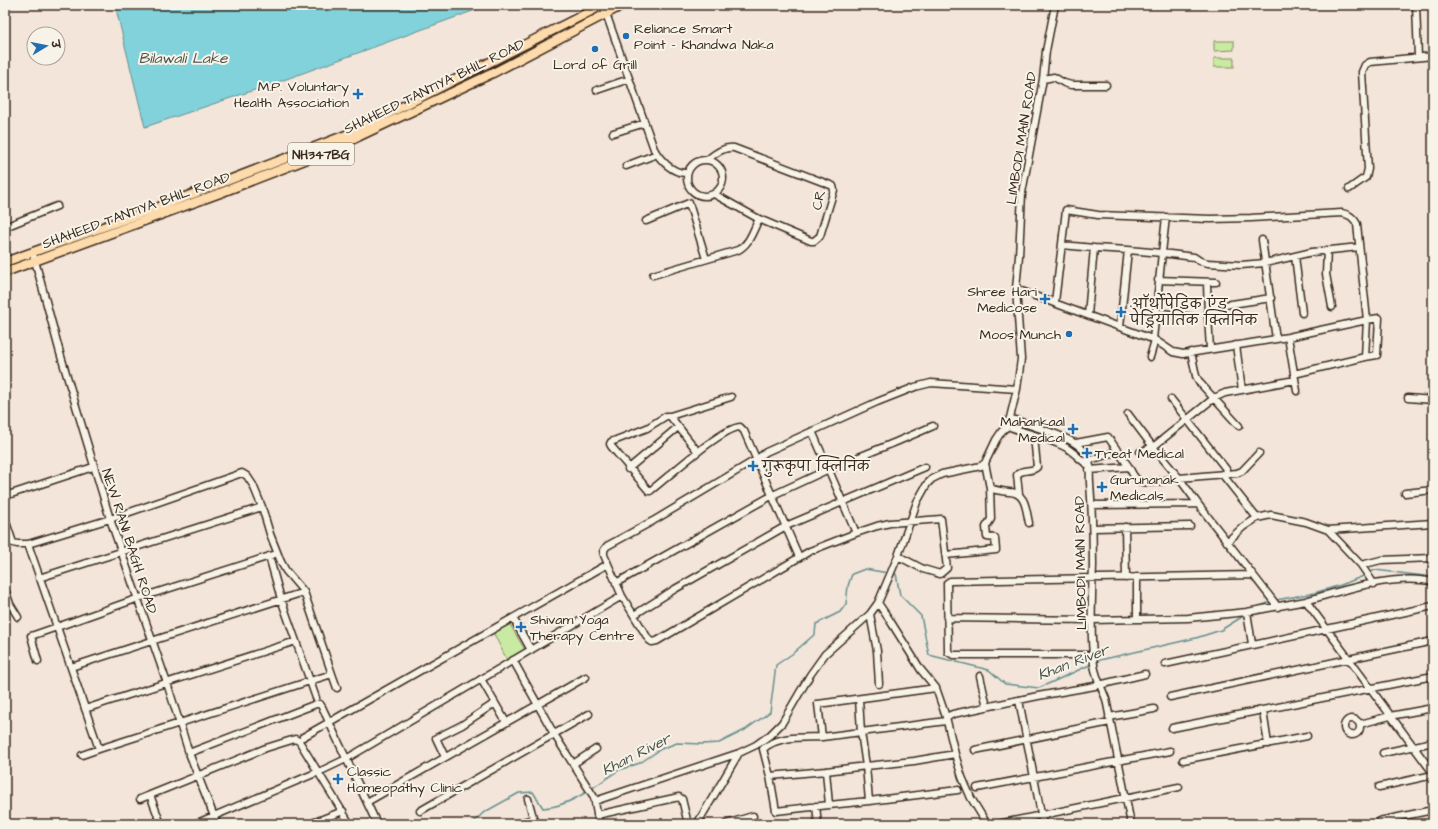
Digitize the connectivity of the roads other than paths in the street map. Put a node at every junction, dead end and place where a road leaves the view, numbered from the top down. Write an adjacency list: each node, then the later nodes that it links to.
1 (603, 5): 5 (street); 33 (main road, SHAHEED TANTIYA BHIL ROAD / NH347BG)
2 (623, 5): 5 (main road, SHAHEED TANTIYA BHIL ROAD / NH347BG)
3 (1055, 5): 9 (street, LIMBODI MAIN ROAD)
4 (1416, 5): 7 (street)
5 (606, 13): 8 (street); 37 (main road, SHAHEED TANTIYA BHIL ROAD / NH347BG)
6 (1433, 56): 7 (street)
7 (1418, 57): 18 (street)
8 (629, 79): 11 (street); 12 (street)
9 (1043, 79): 10 (street); 45 (street, LIMBODI MAIN ROAD)
10 (1106, 85)
11 (597, 90)
12 (645, 123): 13 (street); 14 (street)
13 (613, 133)
14 (657, 154): 16 (street); 17 (street)
15 (707, 160): 17 (street); 20 (street); 24 (street, CR)
16 (626, 166)
17 (687, 173): 19 (street)
18 (1350, 189)
19 (694, 193): 20 (street); 21 (street)
20 (714, 194): 24 (street, CR)
21 (688, 203): 25 (street); 36 (street)
22 (57, 206): 26 (street)
23 (1166, 217): 28 (street); 29 (street); 34 (street)
24 (759, 218): 36 (street)
25 (646, 221)
26 (5, 227)
27 (1262, 240): 39 (street)
28 (1062, 245): 30 (street); 47 (street)
29 (1359, 247): 32 (street); 54 (street)
30 (1094, 248): 31 (street); 52 (street)
31 (1128, 250): 34 (street); 55 (street)
32 (1326, 250): 35 (street); 49 (street)
33 (33, 252): 37 (street, NEW RANI BAGH ROAD); 38 (main road, SHAHEED TANTIYA BHIL ROAD / NH347BG)
34 (1162, 253): 39 (street); 42 (street)
35 (1295, 256): 39 (street); 51 (street)
36 (706, 259): 41 (street)
37 (36, 261): 40 (main road, SHAHEED TANTIYA BHIL ROAD / NH347BG); 92 (street, NEW RANI BAGH ROAD)
38 (5, 262)
39 (1265, 263): 46 (street)
40 (5, 272)
41 (653, 275)
42 (1158, 280): 43 (street); 50 (street)
43 (1207, 282): 44 (street); 60 (street)
44 (1216, 282)
45 (1016, 289): 47 (street); 65 (street, LIMBODI MAIN ROAD)
46 (1271, 298): 48 (street); 57 (street)
47 (1054, 302): 52 (street)
48 (1225, 305)
49 (1332, 307)
50 (1155, 312): 53 (street); 58 (street)
51 (1302, 313)
52 (1088, 315): 55 (street)
53 (1191, 317)
54 (1367, 320): 56 (street); 63 (street); 63 (street)
55 (1120, 327): 58 (street)
56 (1288, 337): 57 (street); 64 (street)
57 (1276, 339): 59 (street)
58 (1154, 340): 61 (street); 62 (street)
59 (1236, 345): 60 (street); 66 (street)
60 (1210, 349): 61 (street)
61 (1191, 352): 69 (street)
62 (1150, 357)
63 (1364, 357): 64 (street)
64 (1295, 377): 66 (street); 67 (street)
65 (1017, 389): 75 (street, LIMBODI MAIN ROAD); 81 (street)
66 (1242, 390): 69 (street)
67 (1297, 391)
68 (731, 397): 74 (street)
69 (1214, 398): 76 (street); 79 (street)
70 (1408, 398): 72 (street)
71 (1171, 399): 76 (street)
72 (1433, 400)
73 (1128, 414): 84 (street)
74 (670, 416): 80 (street); 95 (street)
75 (1010, 418): 78 (street, LIMBODI MAIN ROAD); 83 (street)
76 (1187, 420): 84 (street); 97 (street)
77 (933, 426): 96 (street)
78 (1008, 426): 82 (street); 90 (street)
79 (1239, 426)
80 (678, 427): 86 (street); 95 (street)
81 (812, 431): 89 (street); 96 (street)
82 (1034, 436): 91 (street); 102 (street)
83 (1076, 443): 85 (street); 91 (street)
84 (1154, 447): 87 (street); 98 (street)
85 (1119, 451): 91 (street); 94 (street)
86 (698, 452): 89 (street); 95 (street)
87 (1140, 452)
88 (1259, 453): 97 (street)
89 (757, 459): 103 (street); 130 (street)
90 (985, 462): 99 (street); 112 (street)
91 (1090, 465): 94 (street); 107 (street, LIMBODI MAIN ROAD)
92 (93, 467): 104 (street); 111 (street, NEW RANI BAGH ROAD)
93 (925, 467): 105 (street)
94 (1129, 467): 98 (street)
95 (628, 469)
96 (829, 470): 103 (street); 105 (street)
97 (1224, 472): 98 (street); 109 (street)
98 (1179, 478): 106 (street)
99 (990, 488): 102 (street); 125 (street)
100 (1433, 490): 101 (street)
101 (1405, 493)
102 (1019, 494): 114 (street)
103 (773, 495): 115 (street); 138 (street)
104 (5, 496)
105 (842, 502): 115 (street); 120 (street)
106 (1198, 504): 107 (street); 121 (street)
107 (1092, 506): 117 (street, LIMBODI MAIN ROAD)
108 (262, 507): 111 (street); 123 (street); 124 (street)
109 (1257, 518): 119 (street); 121 (street)
110 (5, 519): 122 (street)
111 (110, 519): 122 (street); 123 (street, NEW RANI BAGH ROAD)
112 (911, 521): 120 (street); 125 (street); 127 (street)
113 (1433, 523): 119 (street)
114 (1029, 524)
115 (786, 526): 128 (street); 151 (street)
116 (1190, 526): 118 (street)
117 (1093, 528): 118 (street); 136 (street, LIMBODI MAIN ROAD)
118 (1125, 528): 135 (street)
119 (1328, 530): 131 (street)
120 (856, 533): 128 (street)
121 (1227, 542): 132 (street)
122 (28, 544): 134 (street)
123 (121, 552): 134 (street); 143 (street, NEW RANI BAGH ROAD)
124 (278, 554): 126 (street); 141 (street)
125 (946, 555): 127 (street)
126 (269, 556): 143 (street); 144 (street)
127 (898, 556): 146 (street)
128 (799, 557): 151 (street)
129 (1433, 558): 131 (street)
130 (608, 564): 138 (street); 153 (street)
131 (1361, 565): 139 (street)
132 (1253, 575): 133 (street); 148 (street)
133 (1136, 577): 135 (street); 155 (street)
134 (39, 578): 157 (street)
135 (1126, 578): 136 (street)
136 (1092, 579): 154 (street); 156 (street, LIMBODI MAIN ROAD)
137 (1433, 582): 139 (street)
138 (616, 583): 142 (street)
139 (1374, 584): 145 (street)
140 (5, 590): 152 (street)
141 (304, 592): 144 (street); 170 (street)
142 (622, 596): 151 (street); 163 (street)
143 (136, 599): 157 (street); 159 (street, NEW RANI BAGH ROAD)
144 (281, 599): 159 (street); 160 (street)
145 (1306, 601): 148 (street); 158 (street)
146 (878, 603): 150 (street); 181 (street)
147 (1433, 606): 158 (street)
148 (1278, 607): 149 (street)
149 (1247, 612): 155 (street); 162 (street)
150 (870, 614): 178 (street); 217 (street)
151 (634, 615)
152 (18, 617)
153 (513, 618): 163 (street); 199 (street)
154 (947, 618): 156 (street); 164 (street)
155 (1137, 619): 156 (street)
156 (1092, 620): 164 (street, LIMBODI MAIN ROAD)
157 (57, 627): 167 (street); 169 (street)
158 (1327, 628): 162 (street); 165 (street)
159 (151, 641): 169 (street); 177 (street, NEW RANI BAGH ROAD)
160 (296, 641): 176 (street); 177 (street)
161 (1433, 641): 165 (street)
162 (1252, 644): 168 (street)
163 (531, 650): 166 (street)
164 (1093, 656): 179 (street, LIMBODI MAIN ROAD)
165 (1349, 659): 182 (street); 183 (street)
166 (513, 660): 175 (street); 188 (street)
167 (38, 661)
168 (1165, 664)
169 (71, 667): 191 (street)
170 (332, 674): 176 (street); 180 (street)
171 (1145, 674): 179 (street)
172 (980, 676): 189 (street)
173 (1433, 676): 182 (street)
174 (586, 677): 188 (street)
175 (481, 679): 187 (street); 222 (street)
176 (310, 681): 184 (street); 200 (street)
177 (167, 684): 191 (street); 200 (street, NEW RANI BAGH ROAD)
178 (880, 684)
179 (1098, 684): 186 (street); 197 (street, LIMBODI MAIN ROAD)
180 (337, 688)
181 (936, 688): 185 (street); 196 (street)
182 (1370, 688): 193 (street); 195 (street)
183 (1170, 697)
184 (316, 698)
185 (859, 699): 203 (street); 207 (street)
186 (1019, 700): 189 (street); 208 (street)
187 (495, 703): 198 (street); 221 (street)
188 (537, 705): 198 (street); 204 (street)
189 (987, 707): 196 (street)
190 (1433, 708): 195 (street)
191 (85, 709): 212 (street)
192 (1154, 709): 197 (street)
193 (1263, 710): 202 (street); 210 (street)
194 (589, 714): 204 (street)
195 (1390, 716): 201 (street); 211 (street)
196 (949, 717): 203 (street); 219 (street)
197 (1110, 719): 208 (street); 224 (street, LIMBODI MAIN ROAD)
198 (506, 722): 221 (street)
199 (330, 723): 206 (street); 216 (street); 222 (street)
200 (180, 724): 212 (street); 216 (street, NEW RANI BAGH ROAD)
201 (1360, 724)
202 (1172, 728)
203 (861, 732): 207 (street); 226 (street)
204 (554, 734): 225 (street); 248 (street)
205 (1307, 736): 210 (street)
206 (303, 737)
207 (822, 737): 231 (street)
208 (1026, 739): 214 (street); 232 (street)
209 (1433, 742): 211 (street)
210 (1268, 744): 223 (street)
211 (1413, 746): 218 (street); 229 (street)
212 (99, 749): 220 (street)
213 (596, 749): 225 (street)
214 (975, 750)
215 (1170, 751): 224 (street)
216 (189, 753): 230 (street, NEW RANI BAGH ROAD)
217 (739, 753): 241 (street); 264 (street)
218 (1383, 753)
219 (955, 754): 226 (street); 267 (street)
220 (82, 755)
221 (445, 757): 243 (street)
222 (346, 758): 227 (street); 243 (street)
223 (1183, 760)
224 (1118, 761): 232 (street); 238 (street, LIMBODI MAIN ROAD)
225 (573, 764): 241 (street)
226 (866, 766): 228 (street); 242 (street)
227 (321, 771): 230 (street); 247 (street); 251 (street)
228 (826, 772): 231 (street); 244 (street)
229 (1433, 774): 234 (street)
230 (198, 776): 237 (street); 251 (street, NEW RANI BAGH ROAD)
231 (770, 776): 245 (street)
232 (1034, 777): 235 (street); 250 (street)
233 (1179, 787): 238 (street)
234 (1379, 787)
235 (977, 788)
236 (958, 790): 242 (street)
237 (150, 795): 239 (street); 255 (street)
238 (1126, 797): 250 (street); 270 (street, LIMBODI MAIN ROAD)
239 (140, 798)
240 (528, 799): 253 (street)
241 (596, 801): 249 (street)
242 (869, 801): 244 (street)
243 (367, 802): 260 (street)
244 (829, 805): 245 (street)
245 (816, 806): 266 (street)
246 (1433, 810): 254 (street)
247 (343, 811): 258 (street); 259 (street)
248 (420, 811)
249 (597, 815): 262 (street); 263 (street)
250 (1041, 815): 268 (street); 269 (street)
251 (214, 816): 256 (street); 257 (street, NEW RANI BAGH ROAD)
252 (753, 816): 265 (street)
253 (534, 821): 261 (street)
254 (1379, 821)
255 (161, 824)
256 (195, 824)
257 (217, 824)
258 (310, 824)
259 (350, 824)
260 (377, 824)
261 (515, 824)
262 (599, 824)
263 (688, 824)
264 (697, 824)
265 (726, 824)
266 (818, 824)
267 (987, 824)
268 (998, 824)
269 (1043, 824)
270 (1131, 824)

